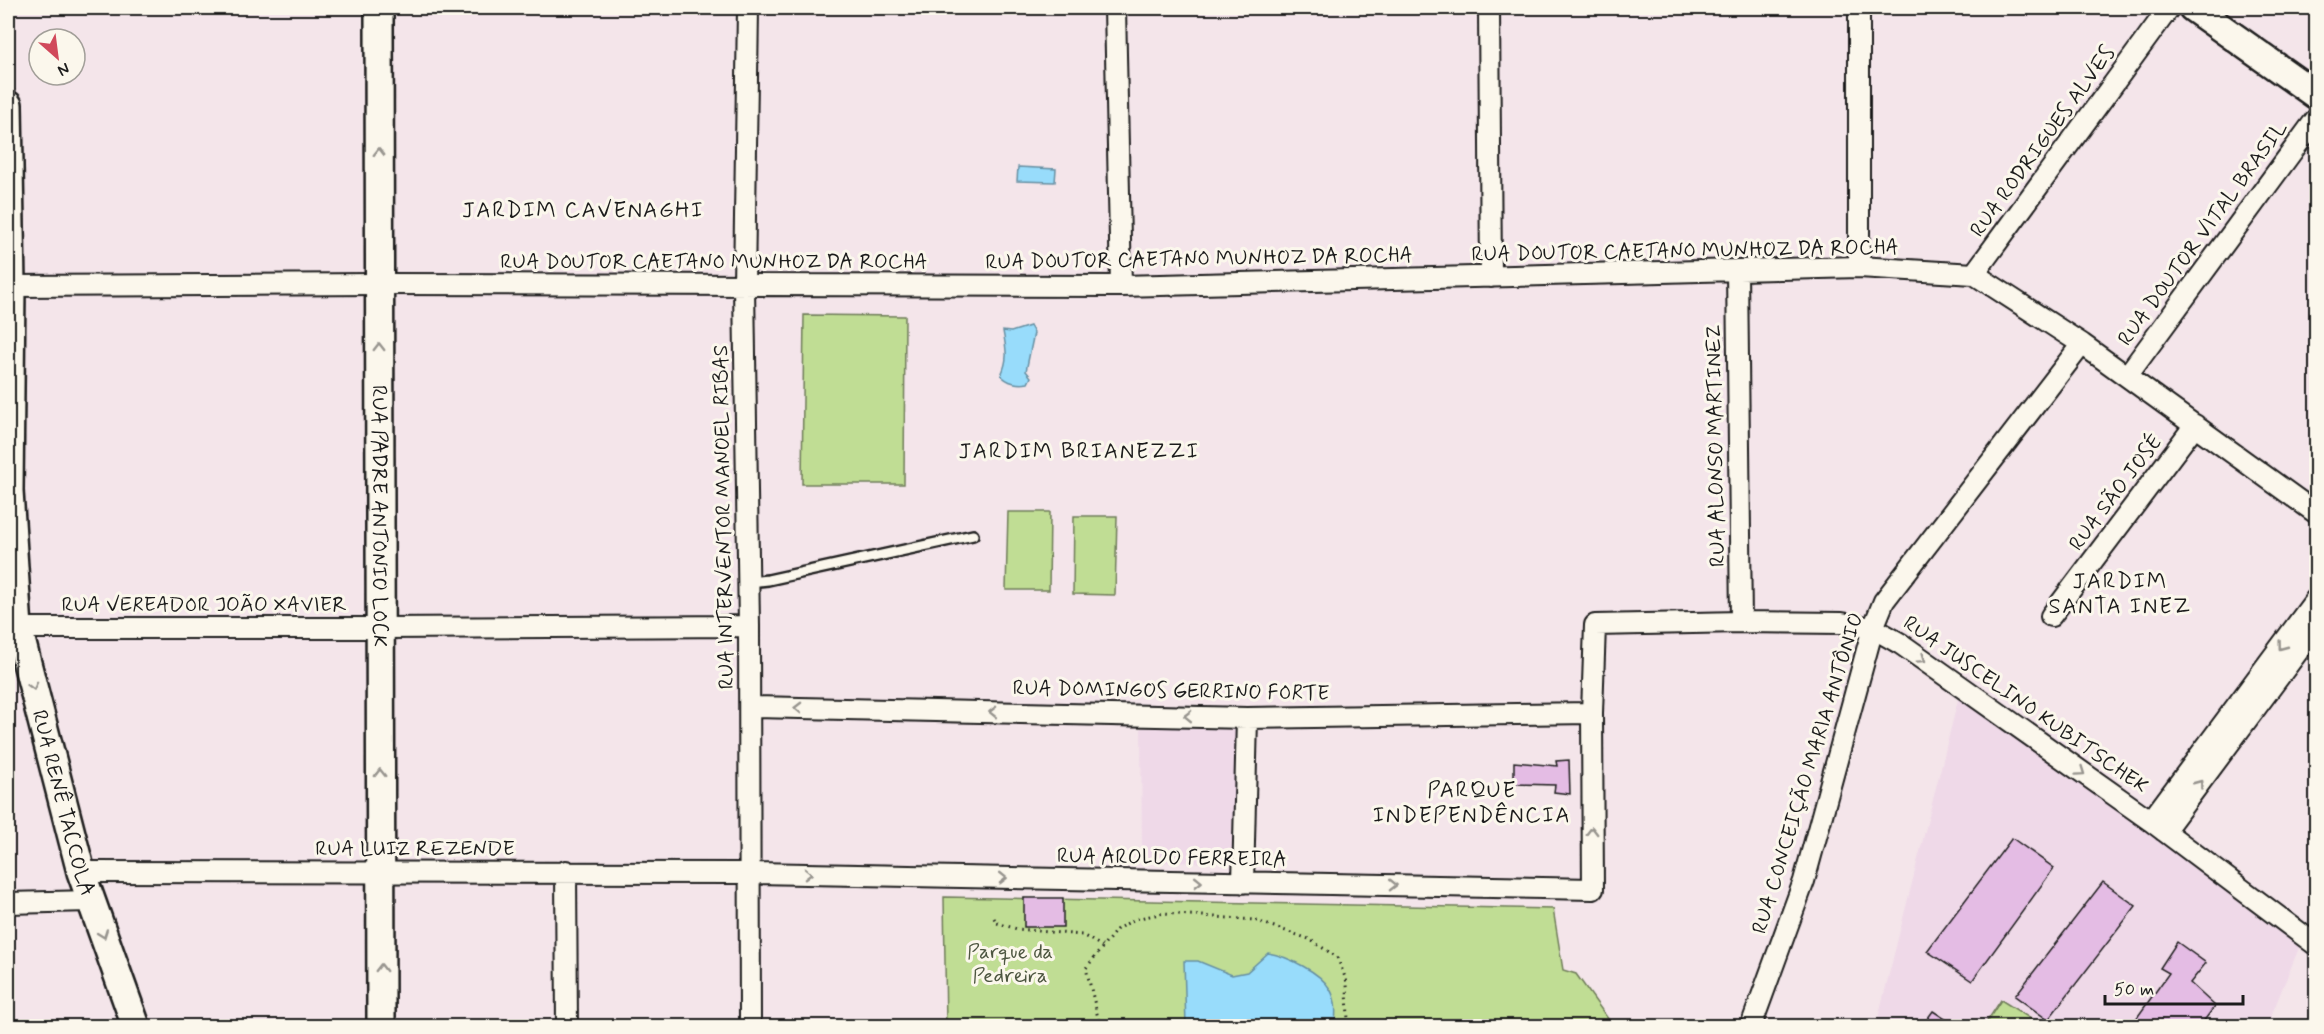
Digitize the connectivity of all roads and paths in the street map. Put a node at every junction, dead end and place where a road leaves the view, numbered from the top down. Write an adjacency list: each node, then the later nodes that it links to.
1 (380, 8): 15 (main road, RUA PADRE ANTONIO LOCK, one-way to 1)
2 (748, 8): 17 (street, RUA INTERVENTOR MANOEL RIBAS)
3 (1115, 8): 18 (street)
4 (1489, 8): 14 (street)
5 (1859, 8): 11 (street)
6 (2169, 8): 13 (street, RUA RODRIGUES ALVES)
7 (2193, 8): 8 (main road)
8 (2316, 94)
9 (8, 105): 16 (main road, RUA RENÊ TACCOLA)
10 (2316, 119): 20 (street, RUA DOUTOR VITAL BRASIL)
11 (1859, 267): 12 (street, RUA DOUTOR CAETANO MUNHOZ DA ROCHA); 13 (street, RUA DOUTOR CAETANO MUNHOZ DA ROCHA)
12 (1737, 270): 14 (street, RUA DOUTOR CAETANO MUNHOZ DA ROCHA); 28 (street, RUA ALONSO MARTINEZ)
13 (1974, 274): 19 (street, RUA DOUTOR CAETANO MUNHOZ DA ROCHA)
14 (1491, 277): 18 (street, RUA DOUTOR CAETANO MUNHOZ DA ROCHA)
15 (379, 284): 16 (street, RUA DOUTOR CAETANO MUNHOZ DA ROCHA); 17 (street, RUA DOUTOR CAETANO MUNHOZ DA ROCHA); 32 (main road, RUA PADRE ANTONIO LOCK, one-way to 15)
16 (9, 286): 22 (main road, RUA RENÊ TACCOLA)
17 (744, 286): 18 (street, RUA DOUTOR CAETANO MUNHOZ DA ROCHA); 25 (street, RUA INTERVENTOR MANOEL RIBAS)
18 (1121, 286)
19 (2082, 344): 20 (street, RUA DOUTOR CAETANO MUNHOZ DA ROCHA); 33 (street, RUA CONCEIÇÃO MARIA ANTÔNIO)
20 (2127, 376): 21 (street, RUA DOUTOR CAETANO MUNHOZ DA ROCHA)
21 (2195, 425): 23 (street, RUA DOUTOR CAETANO MUNHOZ DA ROCHA); 27 (street, RUA SÃO JOSÉ)
22 (8, 491): 31 (main road, RUA RENÊ TACCOLA)
23 (2316, 513)
24 (973, 536): 25 (lane)
25 (749, 582): 29 (street, RUA INTERVENTOR MANOEL RIBAS)
26 (2316, 599): 37 (street, one-way to 37)
27 (2051, 616)
28 (1741, 622): 33 (street, RUA JUSCELINO KUBITSCHEK); 35 (street, RUA JUSCELINO KUBITSCHEK)
29 (749, 626): 32 (street, RUA VEREADOR JOÃO XAVIER); 34 (street, RUA INTERVENTOR MANOEL RIBAS)
30 (2316, 627): 37 (street, one-way to 30)
31 (18, 628): 32 (street, RUA VEREADOR JOÃO XAVIER); 39 (main road, RUA RENÊ TACCOLA, one-way to 39)
32 (381, 628): 40 (main road, RUA PADRE ANTONIO LOCK, one-way to 32)
33 (1873, 628): 37 (street, RUA JUSCELINO KUBITSCHEK, one-way to 37); 54 (street, RUA CONCEIÇÃO MARIA ANTÔNIO)
34 (750, 707): 36 (street, RUA DOMINGOS GERRINO FORTE, one-way to 34); 41 (street, RUA INTERVENTOR MANOEL RIBAS)
35 (1592, 713): 36 (street, RUA DOMINGOS GERRINO FORTE); 42 (street, RUA AROLDO FERREIRA, one-way to 35)
36 (1247, 718): 42 (street)
37 (2158, 826): 46 (street, RUA JUSCELINO KUBITSCHEK)
38 (566, 871): 40 (street, RUA LUIZ REZENDE); 41 (street, RUA LUIZ REZENDE); 50 (street)
39 (81, 872): 40 (street, RUA LUIZ REZENDE); 43 (main road, RUA RENÊ TACCOLA)
40 (381, 873): 49 (main road, RUA PADRE ANTONIO LOCK, one-way to 40)
41 (750, 873): 42 (street, RUA AROLDO FERREIRA, one-way to 42); 51 (street, RUA INTERVENTOR MANOEL RIBAS)
42 (1243, 882)
43 (91, 901): 44 (street); 48 (main road, RUA RENÊ TACCOLA, one-way to 48)
44 (8, 903)
45 (994, 918): 47 (path)
46 (2315, 940)
47 (1102, 946): 52 (path); 53 (path)
48 (136, 1026)
49 (381, 1026)
50 (567, 1026)
51 (750, 1026)
52 (1100, 1026)
53 (1348, 1026)
54 (1751, 1026)

